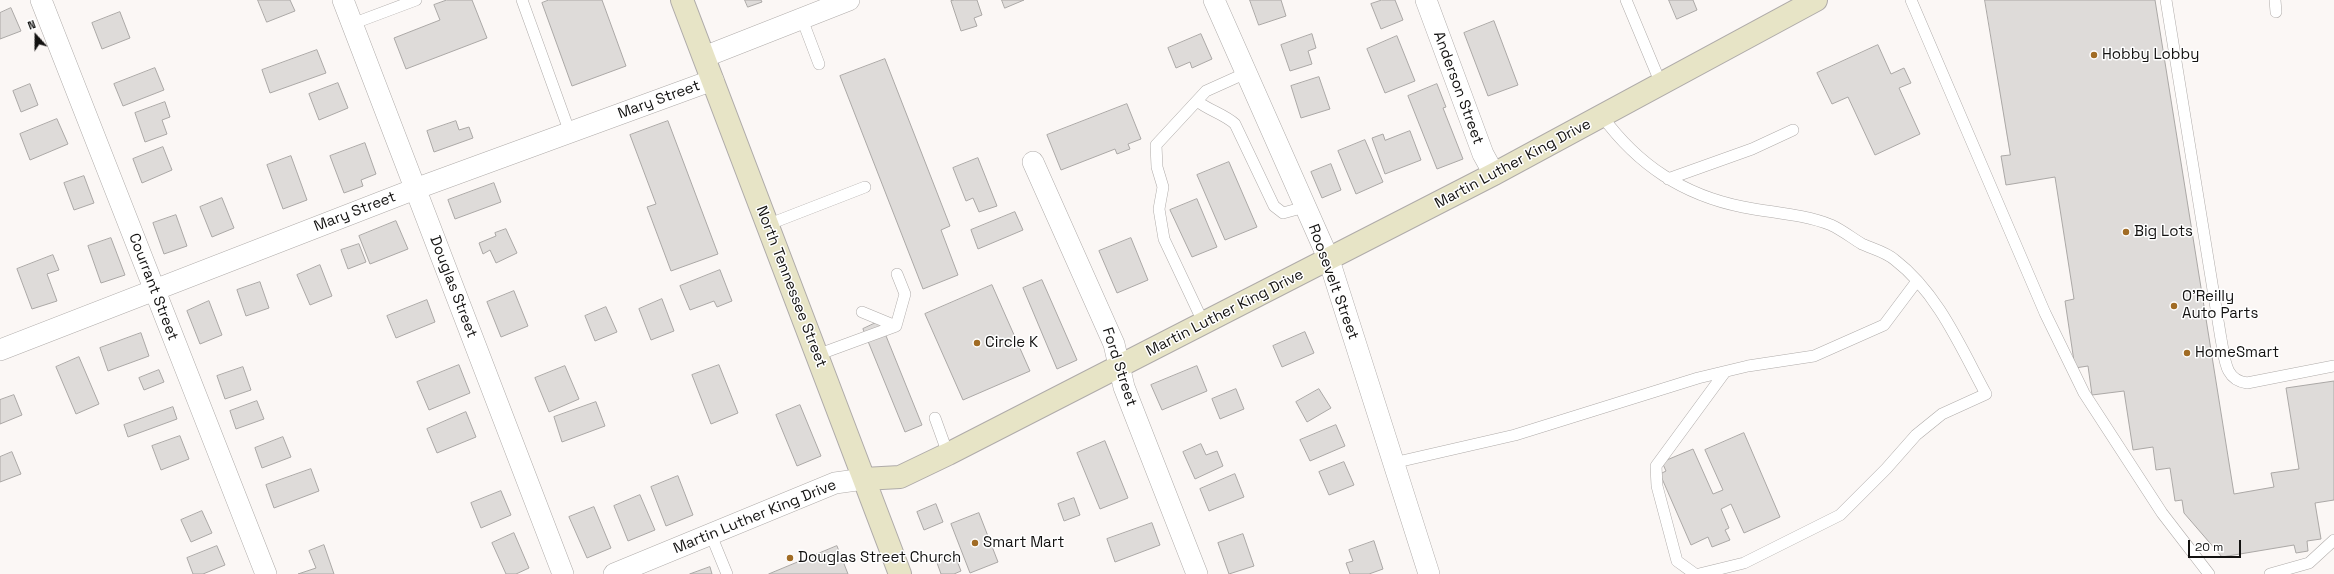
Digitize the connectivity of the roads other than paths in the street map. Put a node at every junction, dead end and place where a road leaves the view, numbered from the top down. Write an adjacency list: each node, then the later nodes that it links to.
1 (41, 0): 36 (street, Courrant Street)
2 (343, 0): 16 (street, Douglas Street)
3 (416, 0): 16 (lane)
4 (522, 0): 25 (lane)
5 (682, 0): 17 (street, North Tennessee Street)
6 (849, 0): 15 (street, Mary Street)
7 (1214, 0): 19 (street, Roosevelt Street)
8 (1426, 0): 27 (street, Anderson Street)
9 (1626, 0): 21 (lane)
10 (1816, 0): 21 (street, Martin Luther King Drive)
11 (1910, 0): 60 (lane)
12 (2166, 0): 42 (lane)
13 (2275, 0): 14 (lane)
14 (2276, 12)
15 (802, 18): 17 (street, Mary Street); 18 (lane)
16 (352, 24): 30 (street, Douglas Street)
17 (704, 57): 20 (street, North Tennessee Street)
18 (819, 64)
19 (1246, 73): 22 (lane); 31 (street, Roosevelt Street)
20 (713, 80): 25 (street, Mary Street); 32 (street, North Tennessee Street)
21 (1661, 84): 23 (street, Martin Luther King Drive)
22 (1197, 101): 31 (lane); 38 (lane)
23 (1602, 116): 27 (street, Martin Luther King Drive); 28 (lane)
24 (1794, 130): 28 (lane)
25 (570, 132): 30 (street, Mary Street)
26 (1033, 162): 43 (street, Ford Street)
27 (1494, 174): 33 (street, Martin Luther King Drive)
28 (1668, 179): 35 (lane)
29 (865, 187): 32 (lane)
30 (415, 189): 36 (street, Mary Street); 52 (street, Douglas Street)
31 (1305, 207): 33 (street, Roosevelt Street)
32 (767, 225): 41 (street, North Tennessee Street)
33 (1329, 260): 38 (street, Martin Luther King Drive); 47 (street, Roosevelt Street)
34 (897, 274): 39 (lane)
35 (1917, 281): 44 (lane); 59 (lane)
36 (155, 290): 40 (street, Mary Street); 51 (street, Courrant Street)
37 (862, 312): 39 (lane)
38 (1204, 324): 43 (street, Martin Luther King Drive)
39 (896, 326): 41 (lane)
40 (0, 350)
41 (817, 356): 48 (street, North Tennessee Street)
42 (2334, 366)
43 (1119, 367): 46 (street, Martin Luther King Drive); 56 (street, Ford Street)
44 (1725, 372): 47 (lane); 58 (lane)
45 (935, 418): 46 (lane)
46 (948, 454): 48 (street, Martin Luther King Drive)
47 (1393, 463): 57 (street, Roosevelt Street)
48 (864, 479): 49 (street, Martin Luther King Drive); 55 (street, North Tennessee Street)
49 (711, 535): 53 (street, Martin Luther King Drive); 54 (lane)
50 (2334, 540): 61 (lane)
51 (266, 574)
52 (563, 574)
53 (614, 574)
54 (727, 574)
55 (900, 574)
56 (1197, 574)
57 (1429, 574)
58 (1695, 574)
59 (1699, 574)
60 (2209, 574)
61 (2270, 574)

